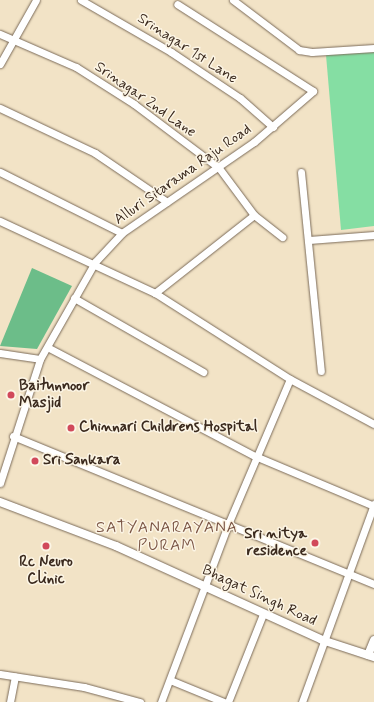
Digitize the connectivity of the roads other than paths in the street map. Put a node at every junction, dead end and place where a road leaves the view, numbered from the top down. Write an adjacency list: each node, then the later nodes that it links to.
1 (36, 0): 6 (street)
2 (82, 0): 10 (street, Srinagar 1st Lane)
3 (233, 0): 7 (street)
4 (177, 4): 10 (street, Alluri Sitarama Raju Road)
5 (0, 34): 6 (street, Srinagar 2nd Lane)
6 (13, 41): 8 (street); 11 (street, Srinagar 2nd Lane)
7 (374, 48)
8 (0, 64)
9 (0, 108): 14 (street)
10 (273, 127): 11 (street, Alluri Sitarama Raju Road)
11 (219, 168): 14 (street, Alluri Sitarama Raju Road); 15 (street, Srinagar 2nd Lane)
12 (0, 172): 17 (street)
13 (301, 172): 20 (street)
14 (167, 202): 17 (street, Alluri Sitarama Raju Road)
15 (254, 215): 18 (street); 22 (street)
16 (0, 221): 21 (street)
17 (122, 233): 21 (street, Alluri Sitarama Raju Road)
18 (282, 237)
19 (374, 237): 20 (street)
20 (309, 240): 27 (street)
21 (95, 262): 22 (street); 23 (street, Alluri Sitarama Raju Road)
22 (155, 293): 29 (street)
23 (74, 298): 24 (street, Alluri Sitarama Raju Road); 28 (street)
24 (49, 348): 26 (street, Alluri Sitarama Raju Road); 32 (street)
25 (0, 353): 26 (street)
26 (40, 359): 31 (street, Alluri Sitarama Raju Road)
27 (321, 371)
28 (203, 372)
29 (290, 379): 30 (street); 32 (street)
30 (374, 424)
31 (14, 436): 33 (street, Alluri Sitarama Raju Road); 36 (street)
32 (255, 456): 35 (street); 36 (street)
33 (0, 483)
34 (0, 502): 39 (street, Bhagat Singh Road)
35 (374, 505): 37 (street)
36 (229, 522): 37 (street); 39 (street)
37 (348, 574): 38 (street); 41 (street)
38 (374, 584)
39 (205, 587): 40 (street, Bhagat Singh Road); 46 (street)
40 (263, 614): 41 (street, Bhagat Singh Road); 51 (street)
41 (322, 640): 43 (street, Bhagat Singh Road); 52 (street)
42 (374, 640): 43 (street)
43 (371, 656)
44 (0, 674): 45 (street)
45 (14, 676): 47 (street); 48 (street)
46 (170, 680): 49 (street); 50 (street)
47 (10, 702)
48 (140, 702)
49 (161, 702)
50 (224, 702)
51 (228, 702)
52 (302, 702)

